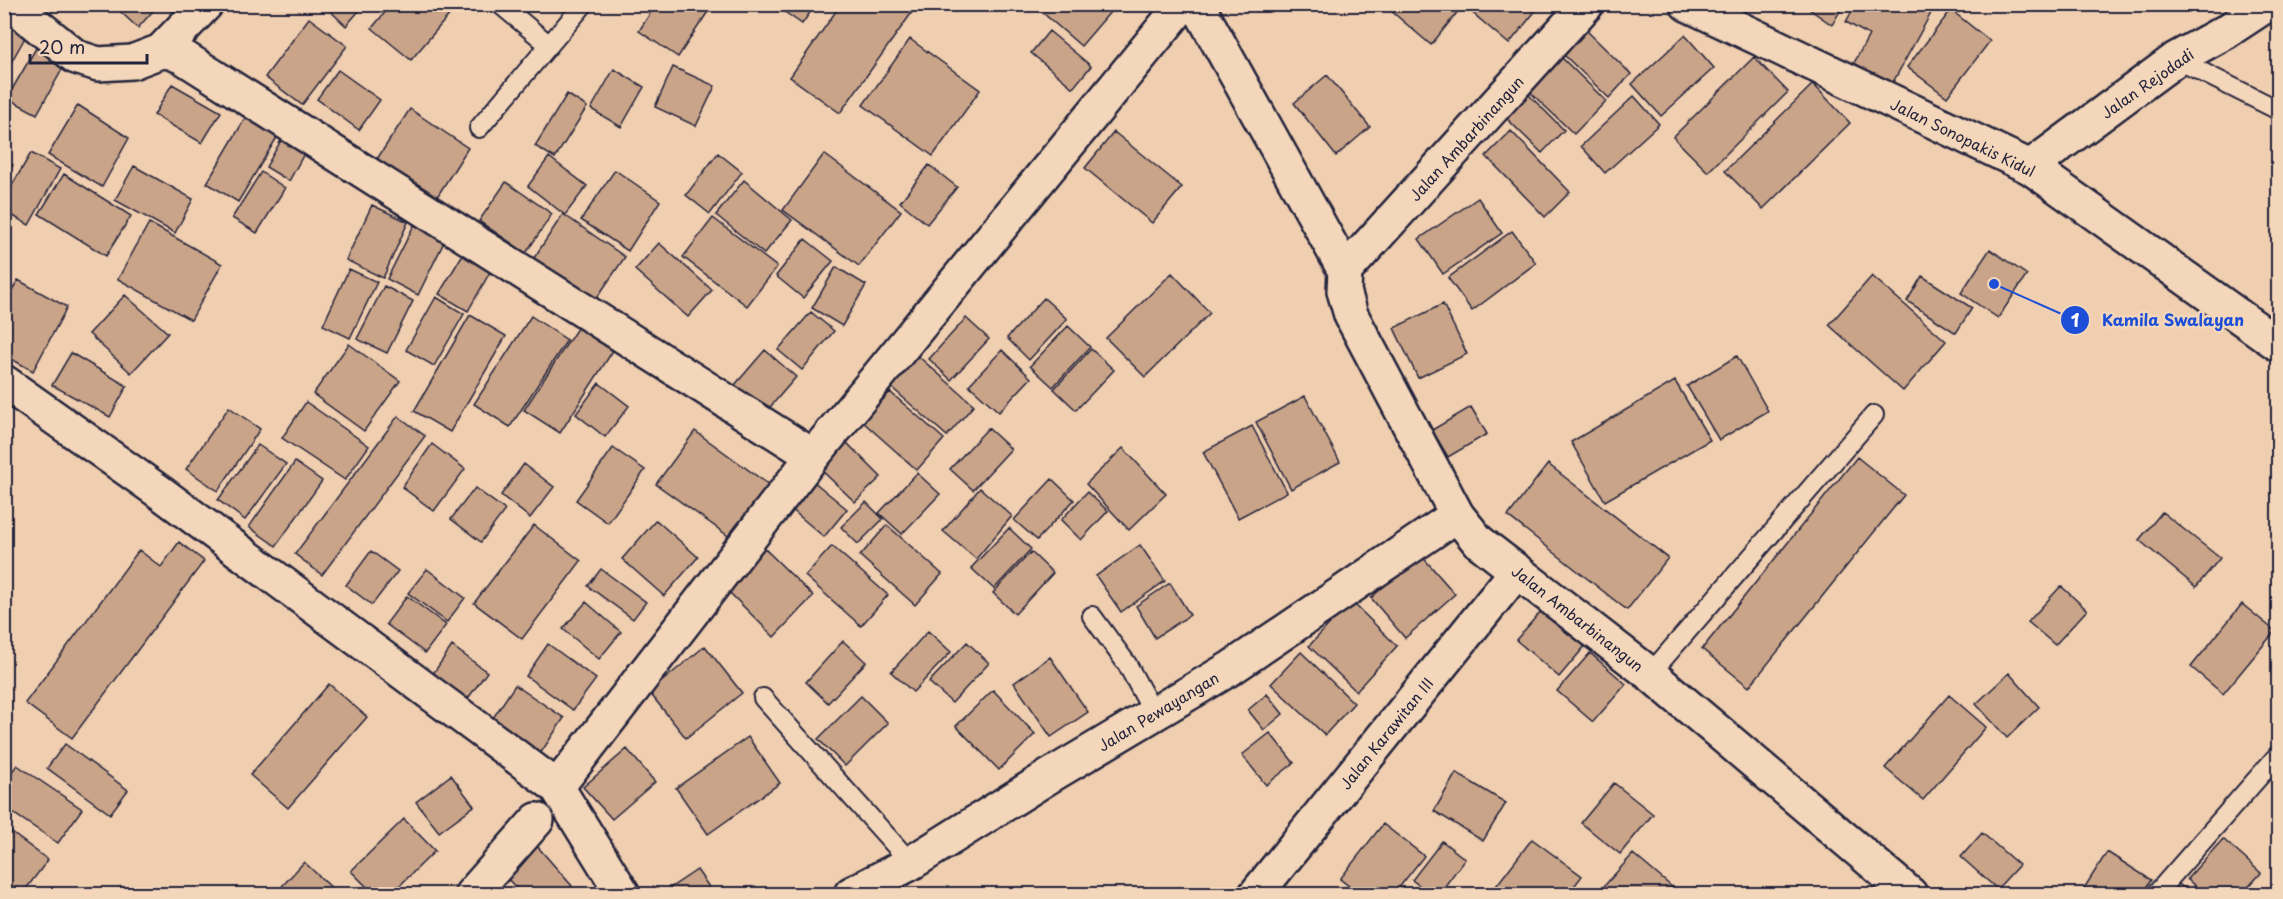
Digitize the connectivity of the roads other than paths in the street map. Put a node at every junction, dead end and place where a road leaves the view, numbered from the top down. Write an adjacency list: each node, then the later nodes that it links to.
1 (11, 4): 11 (street)
2 (206, 4): 11 (street)
3 (500, 4): 10 (lane)
4 (584, 4): 10 (lane)
5 (1183, 4): 20 (street)
6 (1197, 4): 16 (street, Jalan Ambarbinangun)
7 (1587, 4): 16 (street, Jalan Ambarbinangun)
8 (1687, 4): 15 (street, Jalan Sonopakis Kidul)
9 (2268, 4): 12 (street, Jalan Rejodadi)
10 (549, 44): 14 (lane)
11 (161, 51): 20 (street)
12 (2176, 59): 13 (lane); 15 (street, Jalan Rejodadi)
13 (2278, 110)
14 (479, 128)
15 (2030, 167): 17 (street, Jalan Sonopakis Kidul)
16 (1345, 271): 21 (street, Jalan Ambarbinangun)
17 (2278, 344)
18 (4, 382): 28 (street)
19 (1874, 415): 24 (lane)
20 (813, 456): 28 (street)
21 (1458, 515): 22 (street, Jalan Ambarbinangun); 26 (street, Jalan Pewayangan)
22 (1517, 571): 24 (street, Jalan Ambarbinangun); 34 (street, Jalan Karawitan III)
23 (1092, 616): 26 (lane)
24 (1650, 674): 35 (street, Jalan Ambarbinangun)
25 (764, 698): 30 (lane)
26 (1154, 714): 30 (street, Jalan Pewayangan)
27 (2278, 755): 36 (lane)
28 (557, 788): 32 (street)
29 (537, 820): 31 (street)
30 (911, 863): 33 (street, Jalan Pewayangan)
31 (472, 894)
32 (623, 894)
33 (851, 894)
34 (1256, 894)
35 (1910, 894)
36 (2156, 894)

